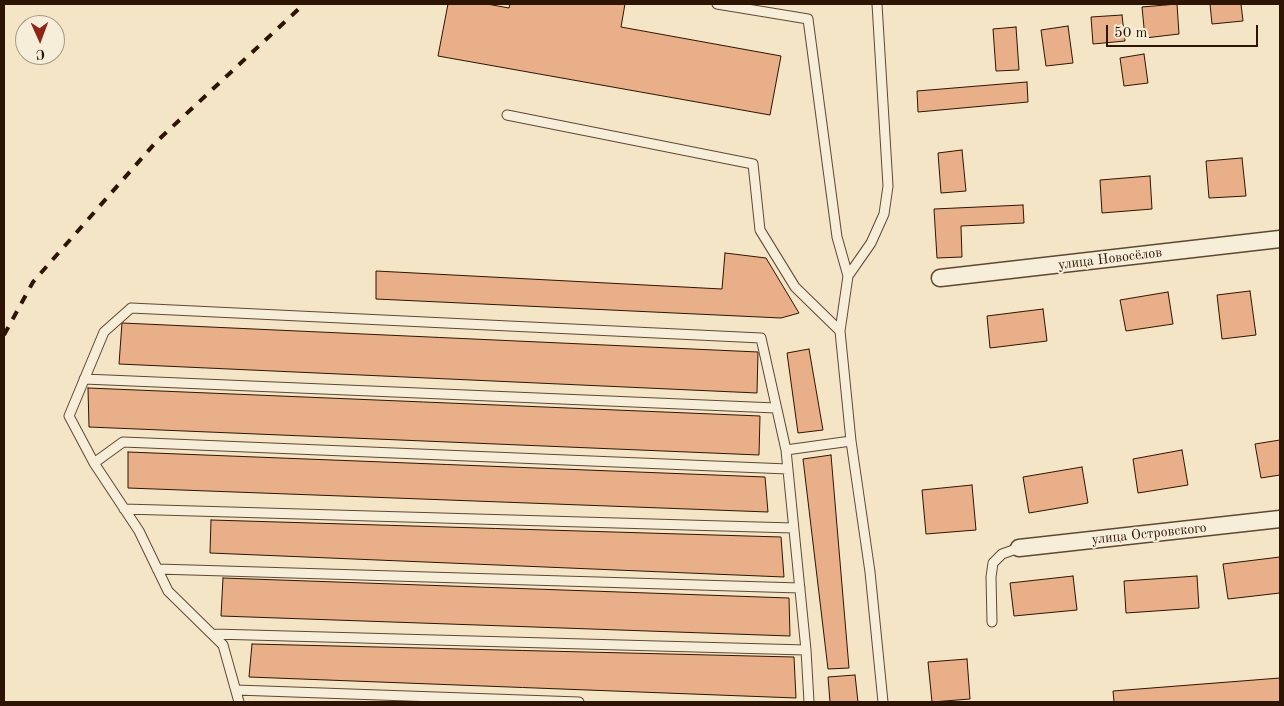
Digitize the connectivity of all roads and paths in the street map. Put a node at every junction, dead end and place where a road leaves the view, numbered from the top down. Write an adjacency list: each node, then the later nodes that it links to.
1 (717, 4): 5 (lane)
2 (877, 4): 5 (lane)
3 (508, 115): 7 (lane)
4 (1280, 239): 6 (street, улица Новосёлов)
5 (848, 276): 7 (lane)
6 (940, 278)
7 (840, 331): 10 (lane)
8 (84, 379): 9 (lane); 9 (lane); 12 (lane)
9 (776, 408): 11 (lane)
10 (851, 441): 11 (lane); 27 (lane)
11 (786, 450): 13 (lane)
12 (94, 462): 13 (lane); 14 (lane)
13 (788, 469): 16 (lane)
14 (124, 509): 16 (lane); 18 (lane)
15 (1280, 519): 17 (street, улица Островского)
16 (794, 528): 19 (lane)
17 (1018, 548): 20 (lane)
18 (157, 569): 19 (lane); 21 (lane)
19 (800, 588): 22 (lane)
20 (992, 622)
21 (213, 634): 22 (lane); 23 (lane)
22 (806, 650): 26 (lane)
23 (236, 690): 24 (lane); 25 (lane)
24 (239, 702)
25 (579, 702)
26 (809, 702)
27 (883, 702)

